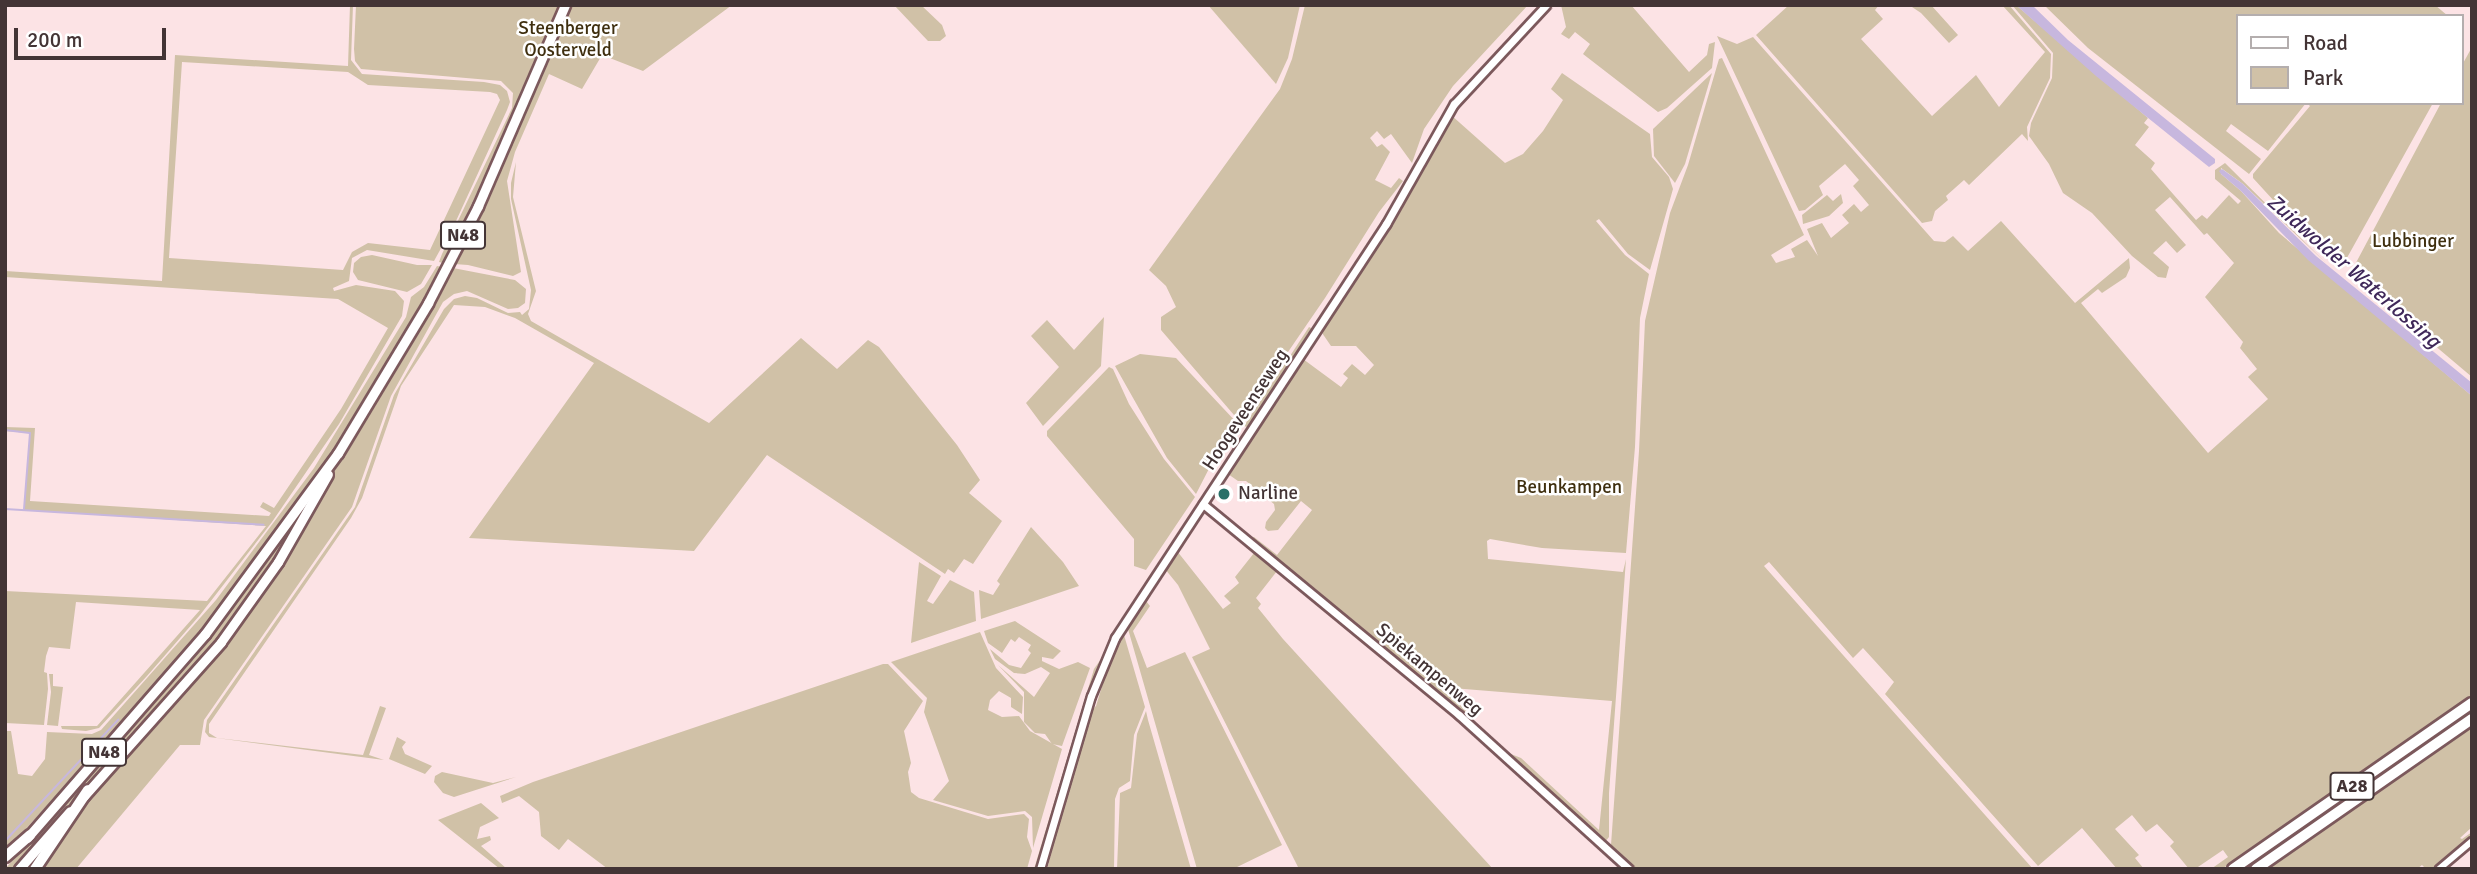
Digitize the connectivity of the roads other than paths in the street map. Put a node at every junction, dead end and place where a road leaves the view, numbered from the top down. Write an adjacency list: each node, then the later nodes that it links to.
1 (565, 5): 3 (highway, N48)
2 (1546, 5): 4 (main road, Hoogeveenseweg)
3 (338, 453): 7 (highway, N48); 8 (highway, N48)
4 (1203, 504): 14 (main road, Hoogeveenseweg); 15 (main road, Spiekampenweg)
5 (2472, 703): 16 (highway, A28)
6 (2472, 719): 17 (highway, A28)
7 (88, 790): 12 (highway, N48); 13 (highway)
8 (30, 835): 10 (highway, N48); 11 (highway, N48)
9 (2472, 841): 18 (street)
10 (5, 857)
11 (5, 863)
12 (19, 869)
13 (35, 869)
14 (1040, 869)
15 (1629, 869)
16 (2232, 869)
17 (2256, 869)
18 (2439, 869)

